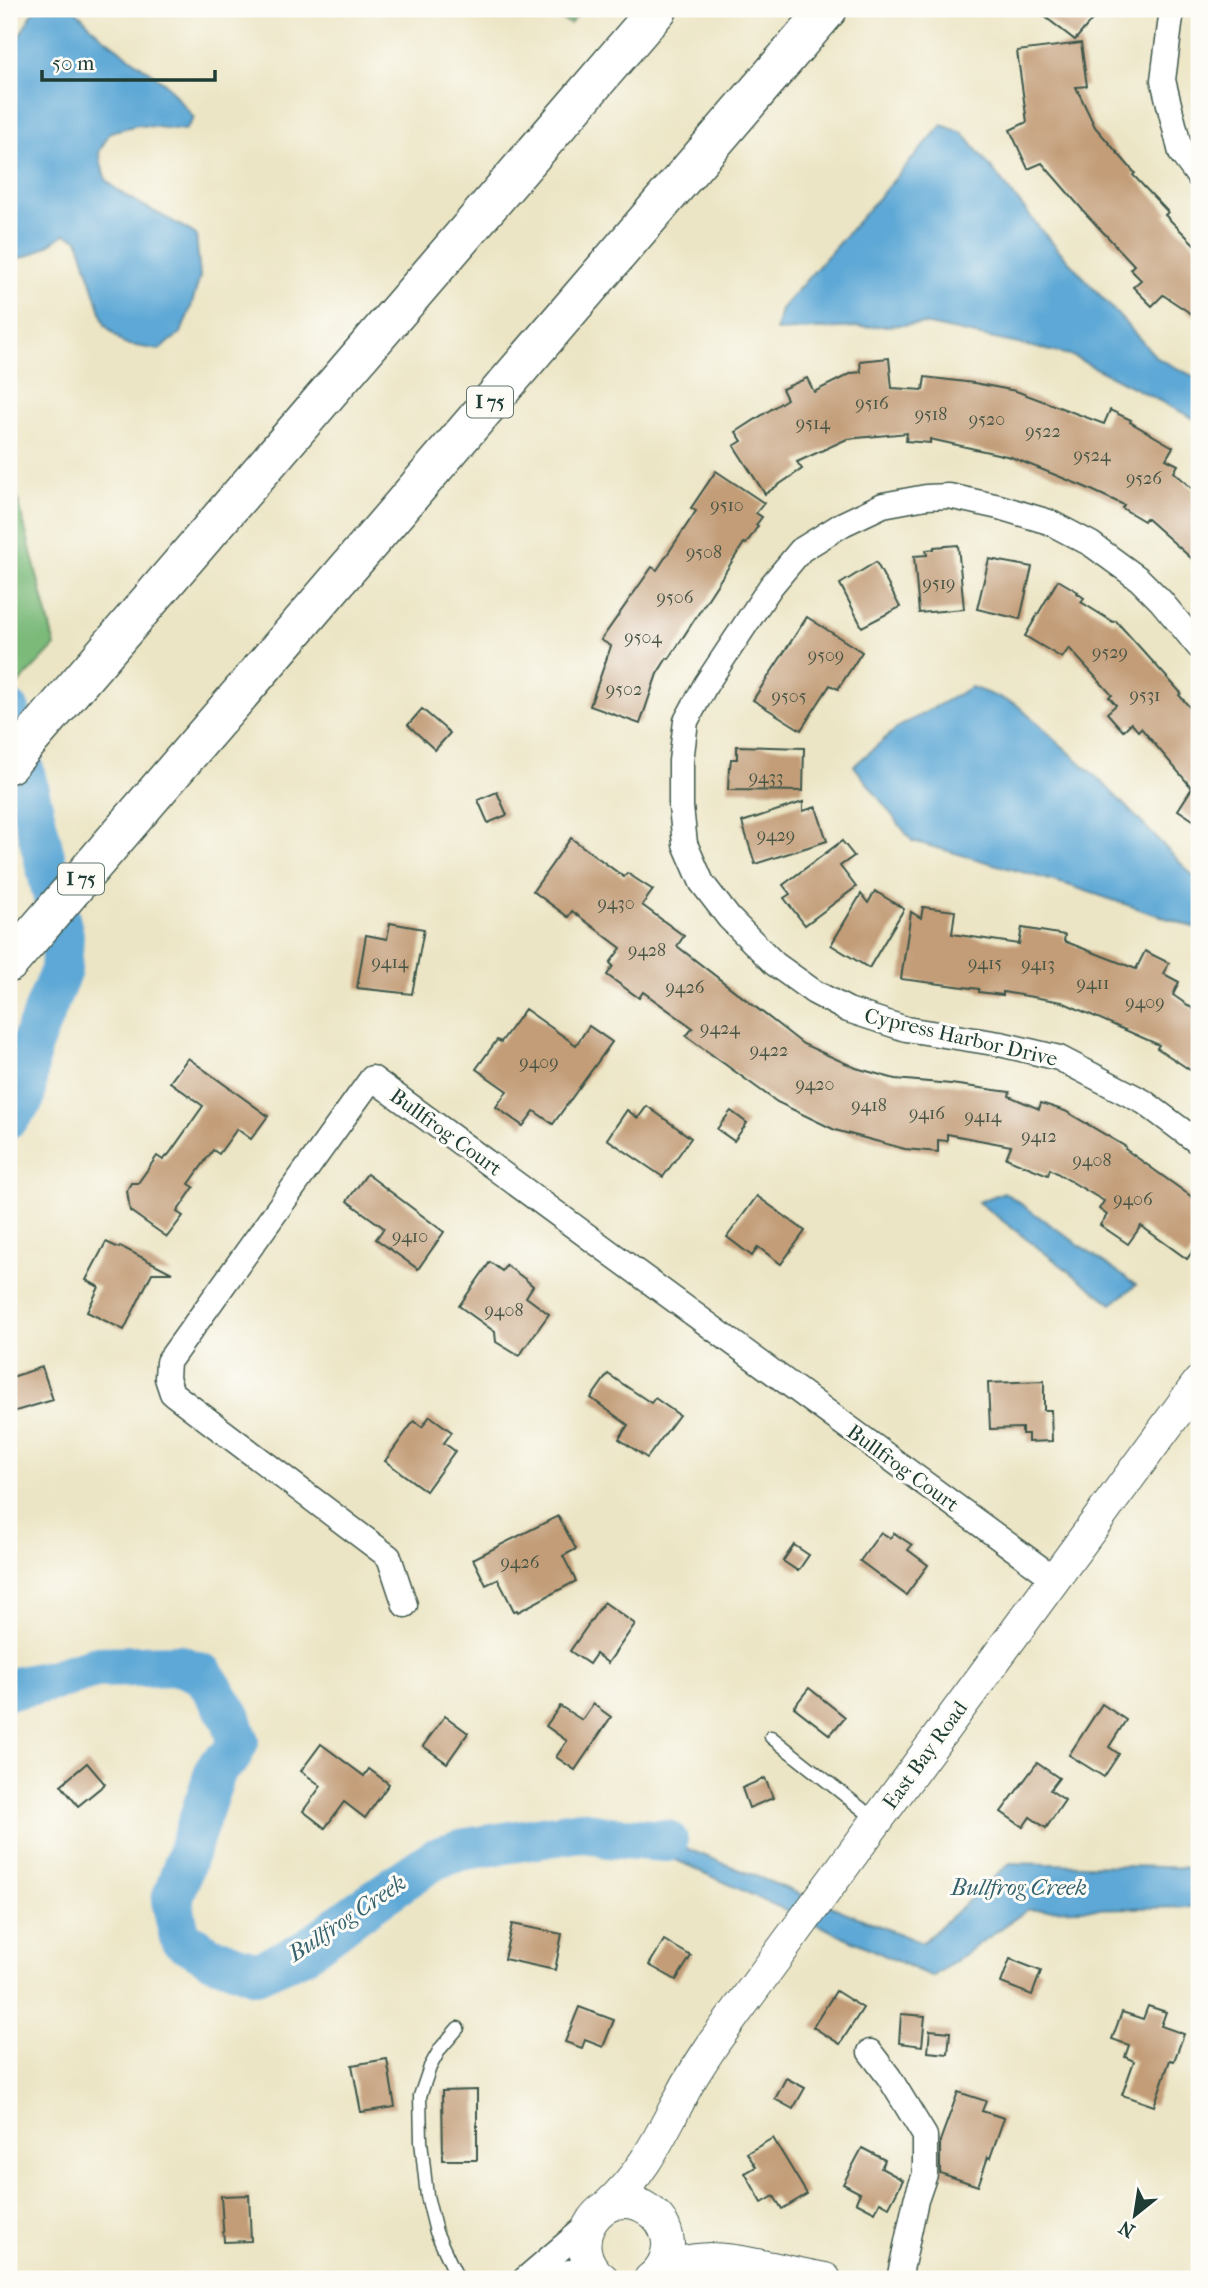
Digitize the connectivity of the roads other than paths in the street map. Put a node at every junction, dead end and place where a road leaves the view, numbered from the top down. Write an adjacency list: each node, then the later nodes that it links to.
1 (658, 9): 6 (highway)
2 (828, 9): 7 (highway, I 75)
3 (1172, 9): 4 (street)
4 (1199, 177)
5 (1199, 647): 8 (street, Cypress Harbor Drive)
6 (9, 764)
7 (9, 963)
8 (1199, 1143)
9 (1199, 1382): 10 (street, East Bay Road)
10 (1055, 1578): 11 (street, Bullfrog Court); 13 (street, East Bay Road)
11 (405, 1605)
12 (771, 1737): 13 (lane)
13 (877, 1821): 16 (street, East Bay Road)
14 (458, 2028): 22 (lane)
15 (870, 2052): 26 (street)
16 (662, 2136): 17 (street, East Bay Road); 18 (street, East Bay Road)
17 (598, 2216): 18 (street); 21 (street); 23 (street, East Bay Road)
18 (662, 2223): 19 (street); 20 (street, East Bay Road)
19 (721, 2258): 20 (street); 25 (street)
20 (653, 2276)
21 (600, 2277): 24 (street)
22 (458, 2279)
23 (525, 2279)
24 (539, 2279)
25 (825, 2279)
26 (899, 2279)

